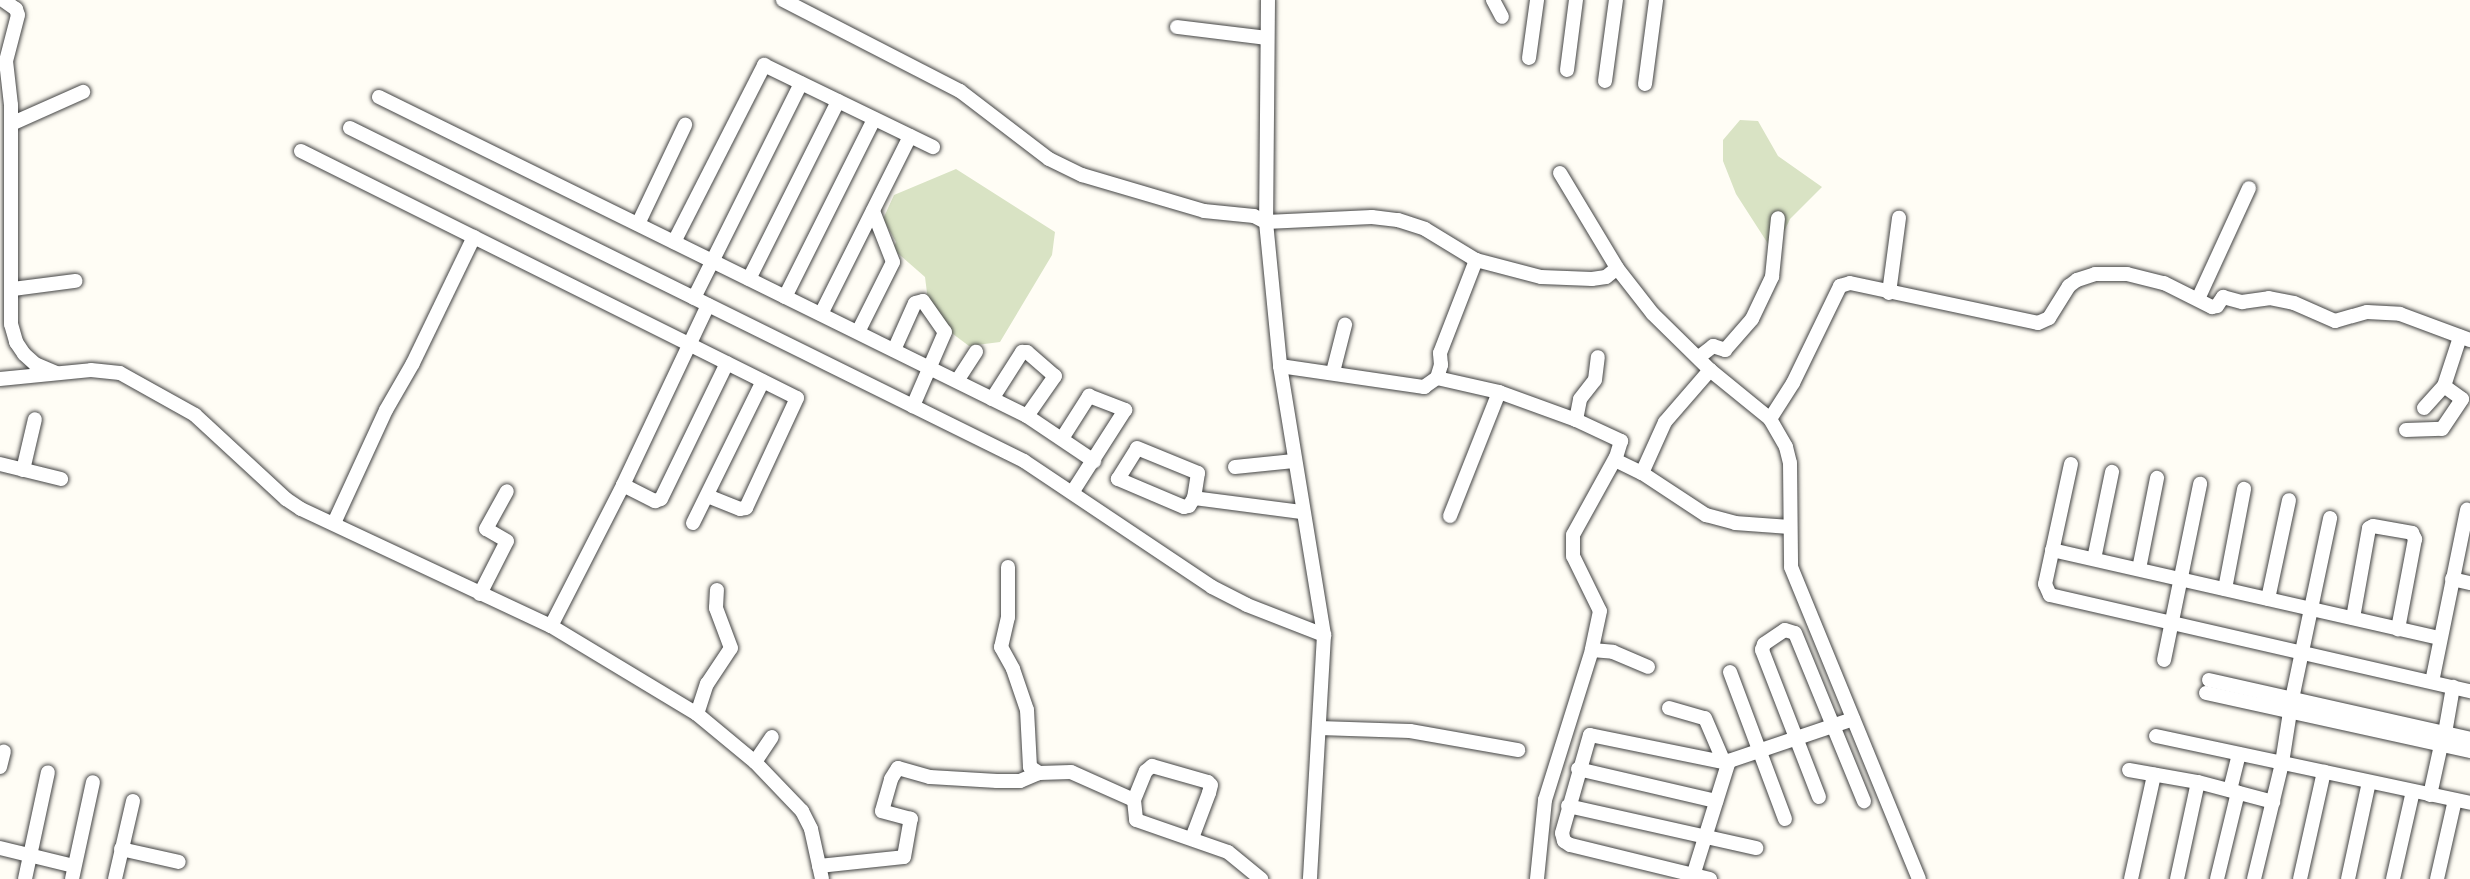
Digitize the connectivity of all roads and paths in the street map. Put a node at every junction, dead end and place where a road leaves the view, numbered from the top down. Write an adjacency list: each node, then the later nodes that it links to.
1 (3, 0): 21 (street)
2 (783, 0): 32 (street)
3 (1268, 0): 11 (street)
4 (1493, 0): 9 (street)
5 (1537, 0): 12 (street)
6 (1576, 0): 13 (street)
7 (1616, 0): 14 (street)
8 (1656, 0): 16 (street)
9 (1502, 17)
10 (1177, 27): 11 (street)
11 (1266, 38): 32 (street)
12 (1530, 58)
13 (1567, 70)
14 (1605, 81)
15 (801, 83): 19 (street); 35 (street); 37 (street)
16 (1645, 84)
17 (83, 92): 21 (street)
18 (379, 97): 33 (street)
19 (838, 101): 20 (street); 39 (street)
20 (874, 119): 24 (street); 43 (street)
21 (11, 124): 41 (street)
22 (685, 125): 33 (street)
23 (350, 128): 44 (street)
24 (910, 136): 25 (street); 29 (street)
25 (933, 147)
26 (301, 151): 34 (street)
27 (1560, 173): 38 (street)
28 (2249, 188): 45 (street)
29 (873, 211): 47 (street); 49 (street)
30 (1778, 218): 55 (street)
31 (1899, 218): 42 (street)
32 (1266, 222): 36 (street); 57 (street)
33 (638, 224): 35 (street)
34 (474, 237): 51 (street); 100 (street)
35 (674, 242): 37 (street)
36 (1476, 260): 38 (street); 62 (street)
37 (712, 261): 39 (street); 44 (street)
38 (1617, 268): 55 (street)
39 (749, 279): 43 (street)
40 (75, 281): 41 (street)
41 (13, 289): 61 (street)
42 (1889, 293): 45 (street); 73 (street)
43 (785, 297): 47 (street)
44 (694, 298): 46 (street)
45 (2198, 299): 50 (street)
46 (708, 305): 51 (street); 69 (street)
47 (821, 314): 49 (street)
48 (1345, 325): 60 (street)
49 (858, 332): 52 (street)
50 (2465, 339): 66 (street)
51 (690, 344): 56 (street); 89 (street)
52 (894, 351): 58 (street); 58 (street)
53 (975, 352): 65 (street)
54 (1598, 357): 74 (street)
55 (1699, 357): 59 (street)
56 (727, 363): 64 (street); 89 (street)
57 (1280, 366): 60 (street); 79 (street)
58 (929, 368): 65 (street); 69 (street)
59 (1710, 370): 73 (street); 85 (street)
60 (1333, 372): 62 (street)
61 (57, 374): 63 (street); 100 (street)
62 (1437, 378): 67 (street)
63 (0, 379)
64 (763, 381): 93 (street); 93 (street)
65 (957, 381): 68 (street)
66 (2444, 386): 70 (street); 75 (street)
67 (1499, 392): 74 (street); 98 (street)
68 (992, 399): 71 (street); 71 (street)
69 (912, 406): 92 (street)
70 (2424, 408)
71 (1027, 416): 76 (street)
72 (35, 419): 83 (street)
73 (1770, 419): 102 (street)
74 (1576, 420): 77 (street)
75 (2406, 430)
76 (1063, 437): 78 (street); 78 (street)
77 (1615, 460): 85 (street); 121 (street)
78 (1094, 461): 92 (street)
79 (1294, 461): 82 (street); 97 (street)
80 (0, 464): 83 (street)
81 (2071, 464): 103 (street)
82 (1235, 467)
83 (23, 470): 87 (street)
84 (2112, 472): 104 (street)
85 (1642, 473): 102 (street)
86 (2157, 478): 106 (street)
87 (61, 479)
88 (2200, 484): 107 (street)
89 (623, 485): 117 (street)
90 (2245, 489): 110 (street)
91 (507, 491): 112 (street)
92 (1072, 493): 119 (street)
93 (706, 496): 101 (street)
94 (1195, 498): 94 (street); 97 (street)
95 (2289, 500): 113 (street)
96 (2467, 510): 108 (street)
97 (1302, 512): 119 (street)
98 (1450, 516)
99 (2330, 518): 114 (street)
100 (334, 523): 112 (street)
101 (693, 523)
102 (1790, 527): 135 (street)
103 (2052, 550): 104 (street); 116 (street)
104 (2094, 559): 106 (street)
105 (1008, 567): 156 (street)
106 (2139, 569): 107 (street)
107 (2180, 579): 110 (street); 116 (street)
108 (2452, 579): 109 (street); 120 (street)
109 (2470, 583)
110 (2225, 589): 113 (street)
111 (718, 590): 133 (street)
112 (480, 594): 117 (street)
113 (2268, 599): 114 (street)
114 (2310, 610): 115 (street); 122 (street)
115 (2353, 618): 118 (street); 118 (street)
116 (2171, 624): 122 (street); 123 (street)
117 (551, 626): 133 (street)
118 (2398, 629): 120 (street)
119 (1324, 635): 137 (street)
120 (2439, 638): 126 (street)
121 (1592, 650): 124 (street); 188 (street)
122 (2301, 652): 126 (street); 131 (street)
123 (2164, 660)
124 (1648, 667)
125 (1730, 672): 145 (street)
126 (2431, 682): 128 (street)
127 (2208, 687): 131 (street)
128 (2453, 687): 129 (street); 141 (street)
129 (2470, 691)
130 (1700, 702): 134 (street)
131 (2291, 705): 141 (street); 150 (street)
132 (1669, 708): 134 (street)
133 (697, 714): 149 (street)
134 (1705, 718): 148 (street)
135 (1853, 719): 136 (street); 190 (street)
136 (1832, 726): 140 (street); 140 (street); 169 (street)
137 (1319, 728): 143 (street); 187 (street)
138 (2157, 736): 147 (street)
139 (772, 737): 149 (street)
140 (1798, 738): 145 (street); 164 (street)
141 (2443, 739): 142 (street); 146 (street); 163 (street)
142 (2470, 739)
143 (1518, 750)
144 (4, 751): 151 (street)
145 (1760, 751): 148 (street); 173 (street)
146 (2470, 751)
147 (2239, 754): 150 (street); 161 (street)
148 (1726, 761): 152 (street); 168 (street)
149 (755, 762): 182 (street)
150 (2282, 764): 155 (street); 170 (street)
151 (0, 767)
152 (1578, 769): 168 (street); 172 (street)
153 (2129, 770): 157 (street)
154 (48, 772): 179 (street)
155 (2323, 772): 160 (street); 195 (street)
156 (1039, 773): 165 (street); 182 (street)
157 (2154, 775): 159 (street); 191 (street)
158 (93, 782): 181 (street)
159 (2198, 782): 161 (street); 192 (street)
160 (2369, 782): 162 (street); 196 (street)
161 (2234, 791): 170 (street); 193 (street)
162 (2413, 791): 163 (street); 197 (street)
163 (2430, 795): 166 (street)
164 (1819, 797)
165 (1134, 800): 175 (street); 175 (street)
166 (2455, 800): 171 (street); 198 (street)
167 (133, 801): 178 (street)
168 (1716, 801): 174 (street)
169 (1864, 801)
170 (2273, 802): 194 (street)
171 (2470, 803)
172 (1568, 807): 174 (street); 183 (street)
173 (1785, 819)
174 (1705, 837): 177 (street); 183 (street)
175 (1192, 838): 186 (street)
176 (0, 848): 179 (street)
177 (1756, 848)
178 (121, 849): 180 (street); 185 (street)
179 (31, 857): 181 (street); 184 (street)
180 (179, 862)
181 (73, 873)
182 (820, 873)
183 (1693, 877): 189 (street)
184 (25, 879)
185 (115, 879)
186 (1261, 879)
187 (1310, 879)
188 (1537, 879)
189 (1710, 879)
190 (1919, 879)
191 (2131, 879)
192 (2177, 879)
193 (2217, 879)
194 (2254, 879)
195 (2300, 879)
196 (2348, 879)
197 (2393, 879)
198 (2437, 879)

